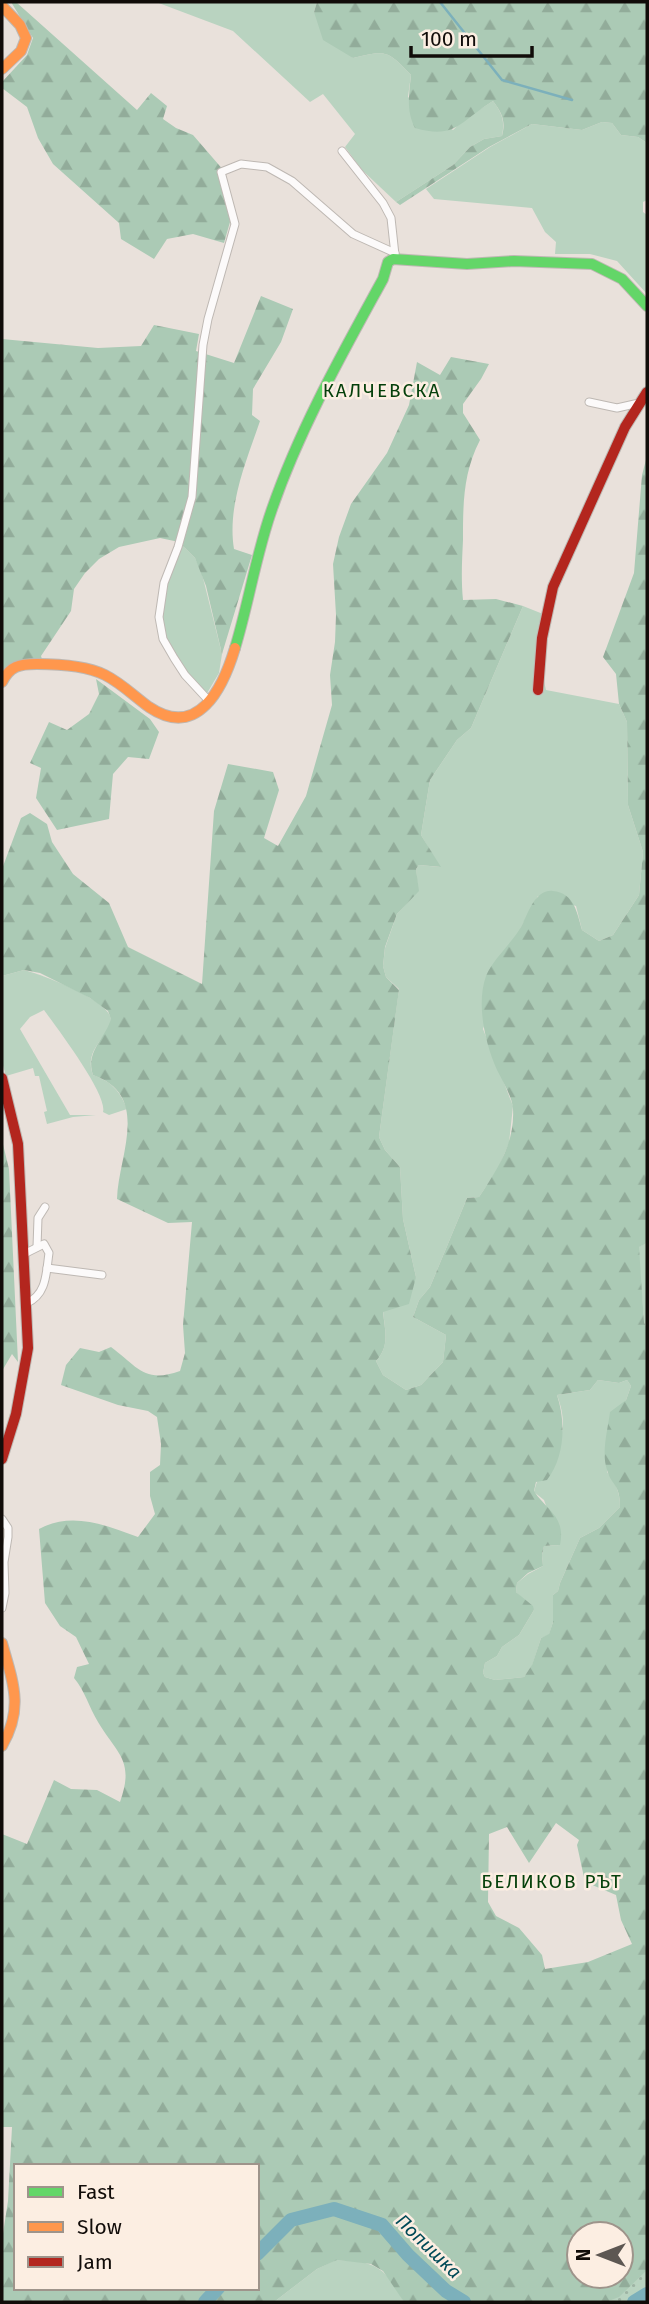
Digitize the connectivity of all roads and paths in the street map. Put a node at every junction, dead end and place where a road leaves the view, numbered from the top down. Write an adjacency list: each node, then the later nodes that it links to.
1 (2, 6): 2 (street)
2 (2, 69)
3 (342, 151): 4 (street)
4 (395, 256): 5 (street); 11 (street); 11 (street)
5 (647, 306)
6 (647, 392): 8 (street)
7 (589, 402): 8 (street)
8 (640, 403): 10 (street)
9 (2, 682): 11 (street)
10 (538, 690)
11 (210, 702)
12 (2, 1078): 15 (street)
13 (45, 1208): 14 (street)
14 (37, 1247): 15 (street); 16 (street)
15 (24, 1254): 18 (street)
16 (47, 1268): 17 (street); 18 (street)
17 (102, 1275)
18 (27, 1303): 19 (street)
19 (2, 1459)
20 (2, 1519): 21 (street)
21 (2, 1608)
22 (2, 1643): 23 (street)
23 (2, 1746)

